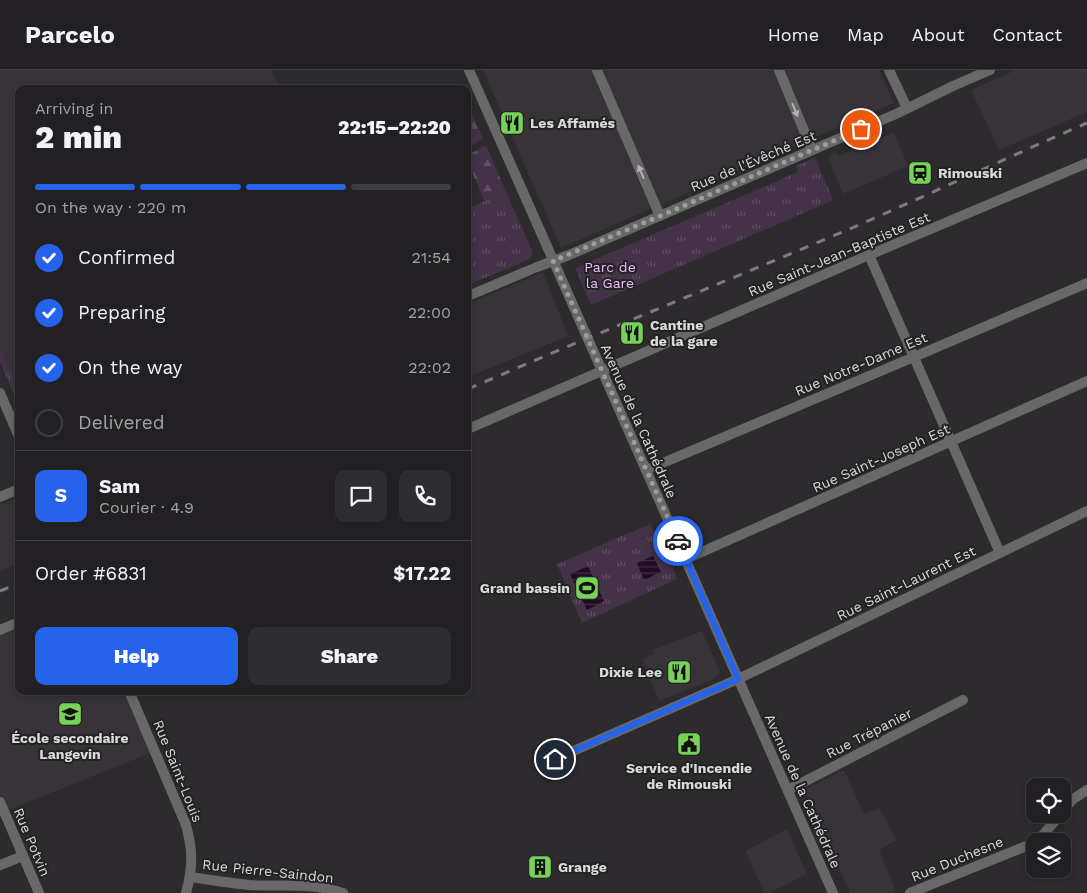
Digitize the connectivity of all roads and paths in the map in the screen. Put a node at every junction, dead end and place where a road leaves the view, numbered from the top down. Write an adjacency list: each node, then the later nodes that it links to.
1 (469, 70): 11 (street, Avenue de la Cathédrale)
2 (597, 70): 9 (street, one-way to 2)
3 (779, 70): 7 (street, one-way to 7)
4 (889, 70): 6 (street)
5 (990, 70): 6 (street, Rue de l'Évêché Est)
6 (907, 108): 7 (street, Rue de l'Évêché Est)
7 (812, 150): 9 (street, Rue de l'Évêché Est)
8 (1087, 163): 10 (street, Rue Saint-Jean-Baptiste Est)
9 (660, 216): 11 (street, Rue de l'Évêché Est)
10 (869, 255): 14 (street); 15 (street, Rue Saint-Jean-Baptiste Est)
11 (553, 261): 13 (street, Rue de l'Évêché Est); 15 (street, Avenue de la Cathédrale)
12 (1087, 282): 14 (street, Rue Notre-Dame Est)
13 (471, 295)
14 (914, 358): 20 (street); 21 (street, Rue Notre-Dame Est)
15 (602, 372): 19 (street, Rue Saint-Jean-Baptiste Est); 21 (street, Avenue de la Cathédrale)
16 (1087, 381): 20 (street, Rue Saint-Joseph Est)
17 (0, 393): 18 (street)
18 (15, 428)
19 (471, 429)
20 (951, 442): 25 (street); 26 (street, Rue Saint-Joseph Est)
21 (646, 470): 26 (street, Avenue de la Cathédrale)
22 (15, 491): 23 (street)
23 (0, 497)
24 (1086, 514): 25 (street, Rue Saint-Laurent Est)
25 (1000, 553): 29 (street, Rue Saint-Laurent Est)
26 (686, 560): 29 (street, Avenue de la Cathédrale)
27 (15, 624): 28 (street)
28 (0, 630)
29 (738, 679): 32 (street, Rue Saint-Laurent Est); 33 (street, Avenue de la Cathédrale)
30 (132, 695): 40 (street, Rue Saint-Louis)
31 (963, 700): 33 (street, Rue Trépanier)
32 (555, 759)
33 (788, 790): 44 (street, Avenue de la Cathédrale)
34 (1087, 790): 36 (street, Rue Duchesne)
35 (0, 802): 38 (street, Rue Potvin)
36 (1071, 802)
37 (1053, 823): 45 (street, Rue Duchesne)
38 (23, 856): 39 (street); 41 (street, Rue Potvin)
39 (0, 865)
40 (191, 877): 42 (street, Rue Saint-Louis); 43 (street, Rue Pierre-Saindon)
41 (39, 893)
42 (186, 893)
43 (343, 893)
44 (833, 893)
45 (910, 893)

